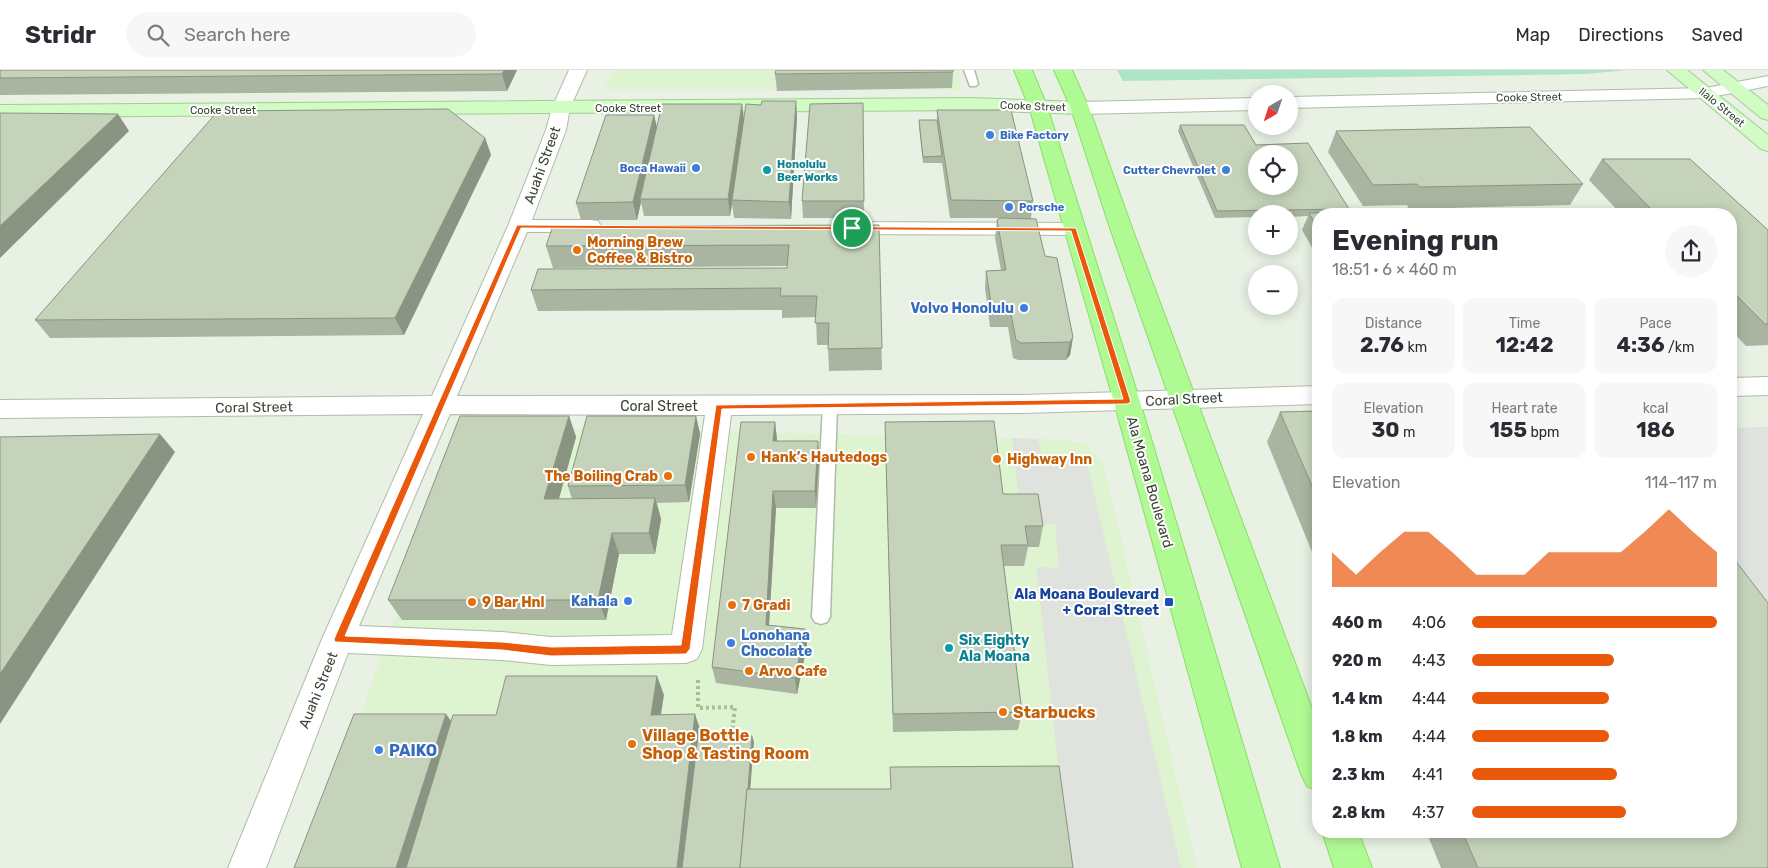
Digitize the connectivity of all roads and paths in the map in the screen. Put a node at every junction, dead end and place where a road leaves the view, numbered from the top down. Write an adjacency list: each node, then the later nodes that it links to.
1 (578, 70): 14 (street, Auahi Street)
2 (970, 70): 8 (lane)
3 (1023, 70): 13 (main road, Ala Moana Boulevard)
4 (1063, 70): 15 (main road)
5 (1676, 70): 10 (street, Ilalo Street)
6 (1712, 70): 9 (street, Ilalo Street)
7 (1768, 80): 9 (street, Cooke Street)
8 (974, 84)
9 (1735, 88): 10 (street, Cooke Street); 17 (street, Ilalo Street)
10 (1706, 93): 11 (street, Cooke Street); 18 (street, Ilalo Street)
11 (1298, 103)
12 (1248, 104): 15 (street, Cooke Street)
13 (1038, 106): 14 (street, Cooke Street); 15 (street, Cooke Street); 22 (main road, Ala Moana Boulevard)
14 (561, 108): 16 (street, Cooke Street); 19 (street, Auahi Street)
15 (1080, 108): 26 (main road)
16 (0, 111)
17 (1768, 114)
18 (1768, 145)
19 (519, 226): 20 (street); 28 (street, Auahi Street)
20 (609, 226)
21 (819, 228): 22 (street)
22 (1074, 229): 27 (main road, Ala Moana Boulevard)
23 (1768, 386): 24 (street)
24 (1737, 387)
25 (1312, 395): 26 (street, Coral Street)
26 (1182, 398): 27 (street, Coral Street); 36 (main road)
27 (1127, 402): 29 (street, Coral Street); 39 (main road, Ala Moana Boulevard)
28 (442, 405): 30 (street, Coral Street); 31 (street, Coral Street); 33 (street, Auahi Street)
29 (830, 405): 30 (street, Coral Street); 32 (lane)
30 (719, 406): 34 (street)
31 (0, 409)
32 (821, 616)
33 (338, 639): 34 (street); 38 (street, Auahi Street)
34 (686, 649): 35 (path)
35 (730, 742)
36 (1312, 755)
37 (1342, 838): 40 (main road)
38 (247, 868)
39 (1261, 868)
40 (1353, 868)

